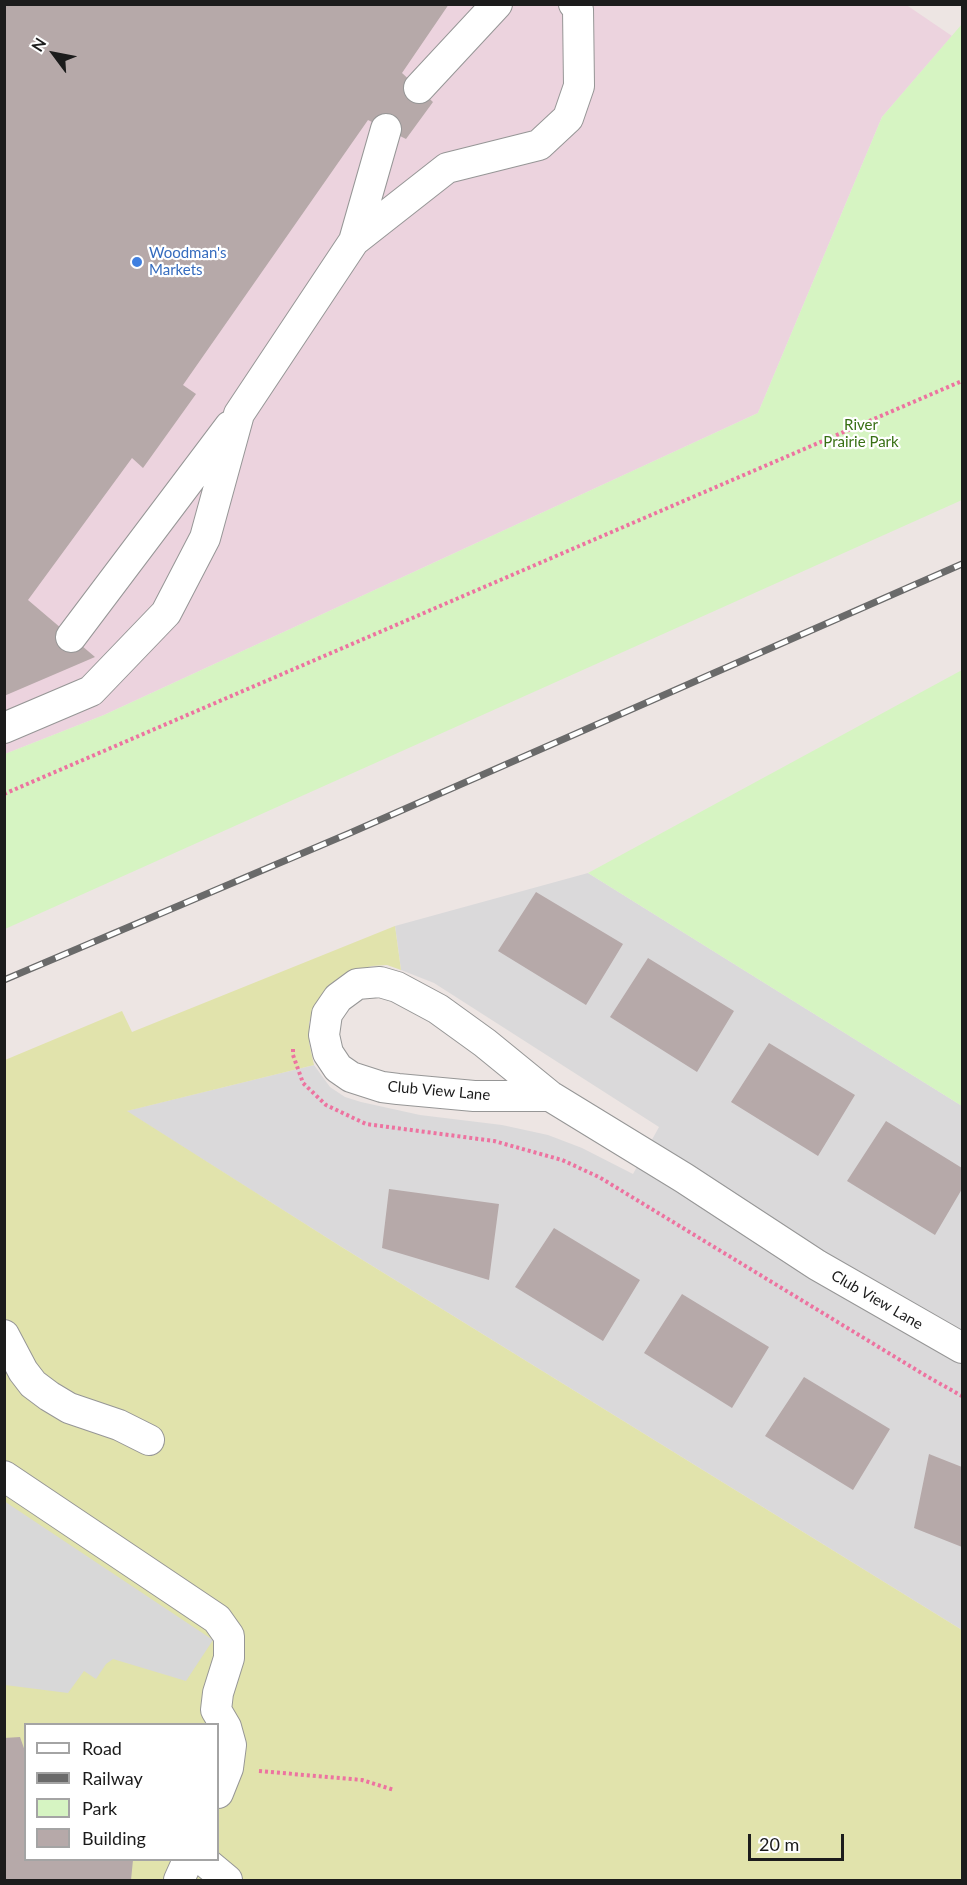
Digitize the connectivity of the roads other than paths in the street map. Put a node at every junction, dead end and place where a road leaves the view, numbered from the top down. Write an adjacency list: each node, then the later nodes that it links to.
1 (497, 4): 3 (street)
2 (574, 4): 5 (street)
3 (419, 88)
4 (386, 129): 5 (street)
5 (354, 241): 6 (street)
6 (239, 414): 7 (street); 8 (street)
7 (71, 637)
8 (4, 728)
9 (550, 1096): 9 (street, Club View Lane); 11 (street, Club View Lane)
10 (4, 1335): 12 (street)
11 (963, 1348)
12 (149, 1440)
13 (4, 1476): 14 (street)
14 (223, 1781)
15 (188, 1861): 17 (street)
16 (204, 1861): 18 (street)
17 (179, 1881)
18 (227, 1881)

